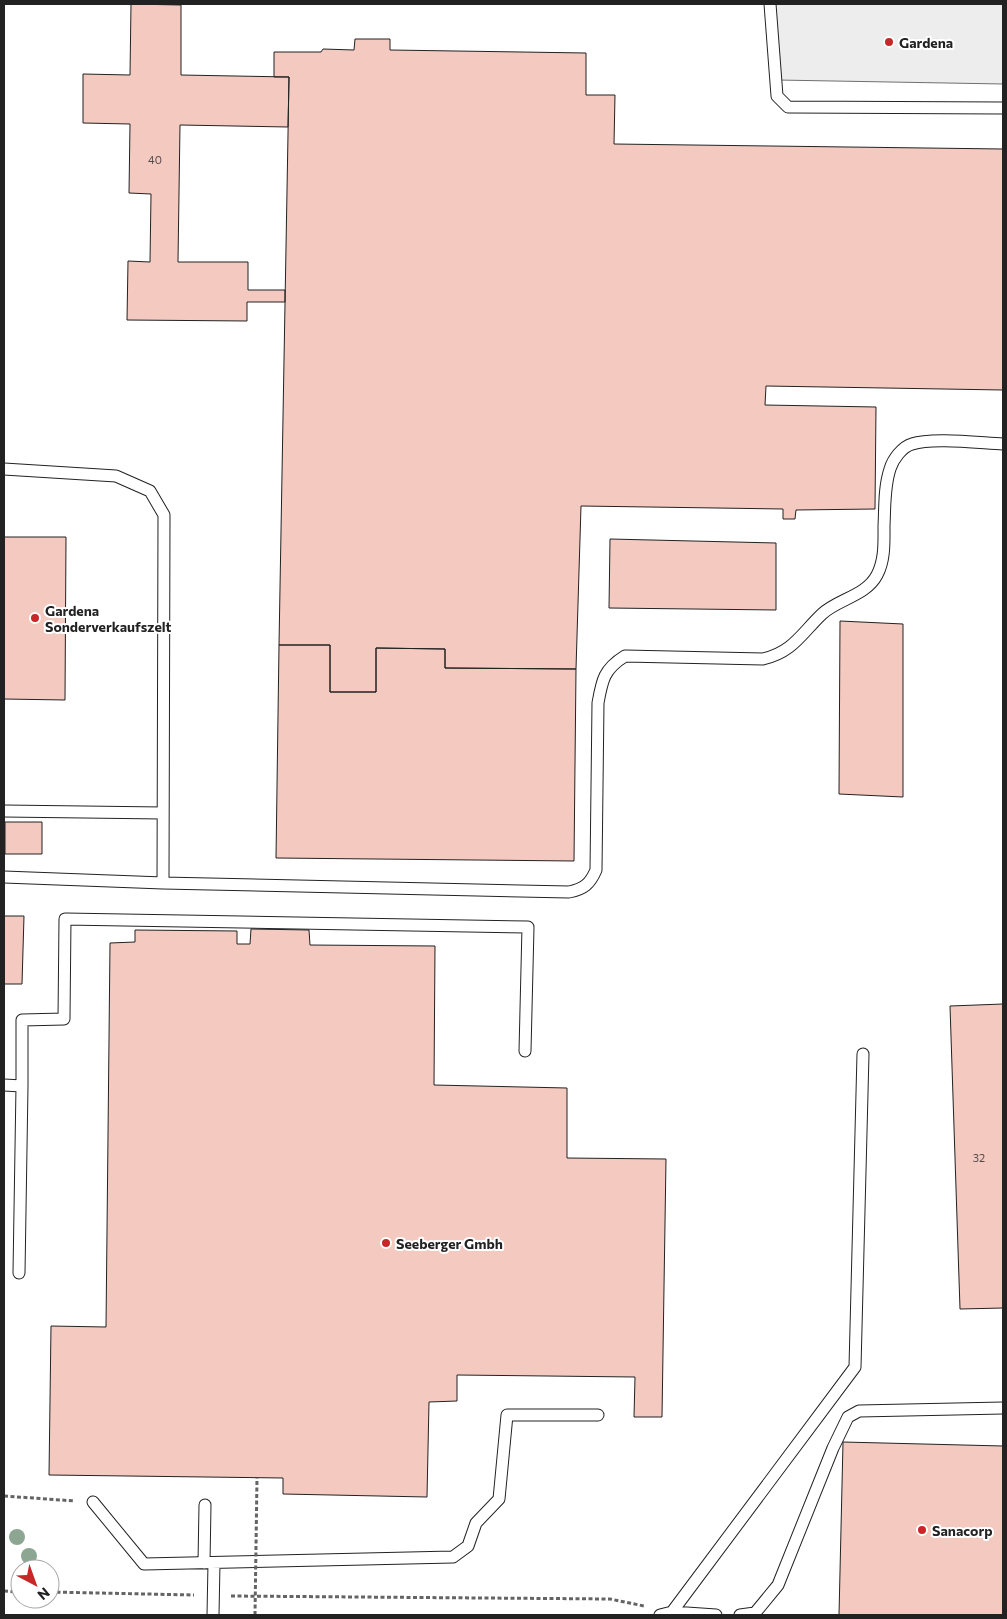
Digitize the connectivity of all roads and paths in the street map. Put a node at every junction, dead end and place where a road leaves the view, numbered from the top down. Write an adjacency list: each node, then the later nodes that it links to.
1 (770, 4): 2 (lane)
2 (1003, 108)
3 (1003, 444): 8 (lane)
4 (4, 469): 6 (lane)
5 (4, 811): 6 (lane)
6 (163, 813): 8 (lane)
7 (4, 877): 8 (lane)
8 (163, 883)
9 (525, 1051): 12 (lane)
10 (863, 1054): 23 (lane)
11 (4, 1086): 12 (lane)
12 (22, 1086): 13 (lane)
13 (19, 1273)
14 (1003, 1408): 24 (lane)
15 (598, 1415): 20 (lane)
16 (257, 1478): 26 (path, bridge)
17 (4, 1496): 18 (path)
18 (93, 1502): 20 (lane)
19 (204, 1506): 20 (lane)
20 (209, 1563): 22 (lane)
21 (60, 1592): 22 (path)
22 (213, 1596): 23 (path); 25 (lane)
23 (666, 1614): 27 (lane)
24 (755, 1614): 28 (lane)
25 (213, 1615)
26 (255, 1615)
27 (716, 1615)
28 (740, 1615)

